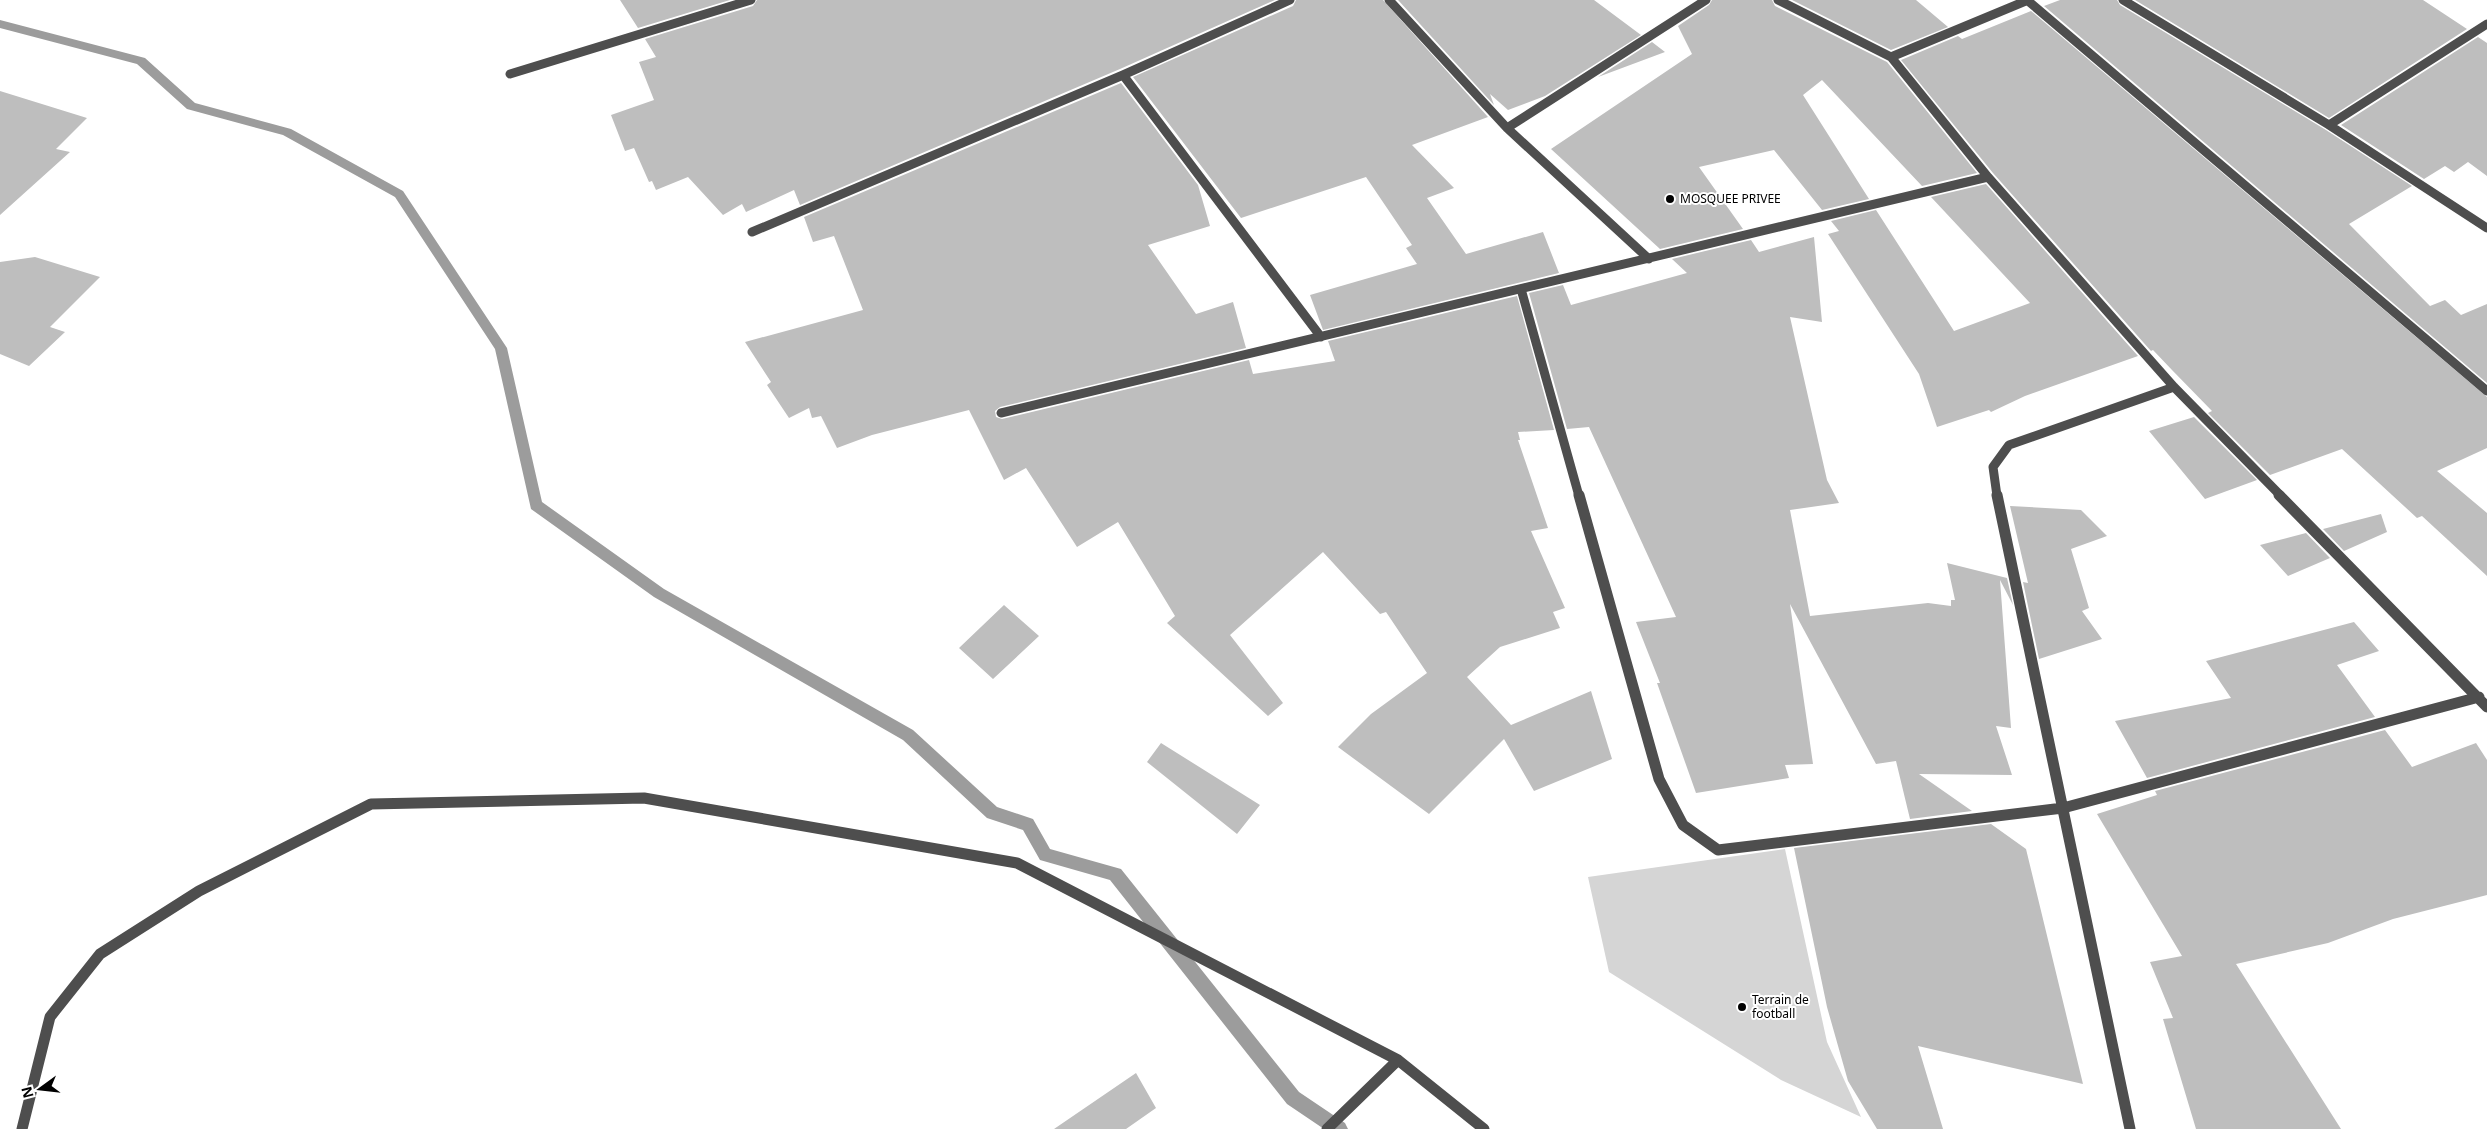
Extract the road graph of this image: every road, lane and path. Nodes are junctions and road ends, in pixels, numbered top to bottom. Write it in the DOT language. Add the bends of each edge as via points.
graph roads {
  1 [pos="752,0"];
  2 [pos="1290,0"];
  3 [pos="1389,0"];
  4 [pos="1706,0"];
  5 [pos="1778,0"];
  6 [pos="2028,0"];
  7 [pos="2128,1"];
  8 [pos="2487,24"];
  9 [pos="1891,57"];
  10 [pos="510,74"];
  11 [pos="1123,75"];
  12 [pos="2329,125"];
  13 [pos="1508,128"];
  14 [pos="1988,178"];
  15 [pos="2487,228"];
  16 [pos="752,232"];
  17 [pos="1649,259"];
  18 [pos="1521,289"];
  19 [pos="1321,337"];
  20 [pos="2174,386"];
  21 [pos="2487,391"];
  22 [pos="1001,414"];
  23 [pos="2479,697"];
  24 [pos="2487,707"];
  25 [pos="2063,808"];
  26 [pos="1398,1060"];
  27 [pos="22,1129"];
  28 [pos="1327,1129"];
  29 [pos="1484,1129"];
  30 [pos="2130,1129"];
  1 -- 10 [label="street"];
  2 -- 11 [label="street"];
  3 -- 13 [label="street"];
  4 -- 13 [label="street"];
  5 -- 9 [label="street"];
  6 -- 9 [label="street"];
  6 -- 21 [label="street"];
  7 -- 12 [label="street"];
  8 -- 12 [label="street"];
  9 -- 14 [label="street"];
  11 -- 16 [label="street"];
  11 -- 19 [label="street"];
  12 -- 15 [label="street"];
  13 -- 17 [label="street"];
  14 -- 17 [label="street"];
  14 -- 20 [label="street"];
  17 -- 18 [label="street"];
  18 -- 19 [label="street"];
  18 -- 25 [label="street" via="1659,779 1683,825 1718,850"];
  19 -- 22 [label="street"];
  20 -- 23 [label="street"];
  20 -- 25 [label="street" via="2009,445 1993,467 1999,509"];
  23 -- 24 [label="street"];
  23 -- 25 [label="street"];
  25 -- 30 [label="street"];
  26 -- 27 [label="street" via="1017,863 644,798 372,804 200,891 100,954 50,1017"];
  26 -- 28 [label="street"];
  26 -- 29 [label="street"];
}
